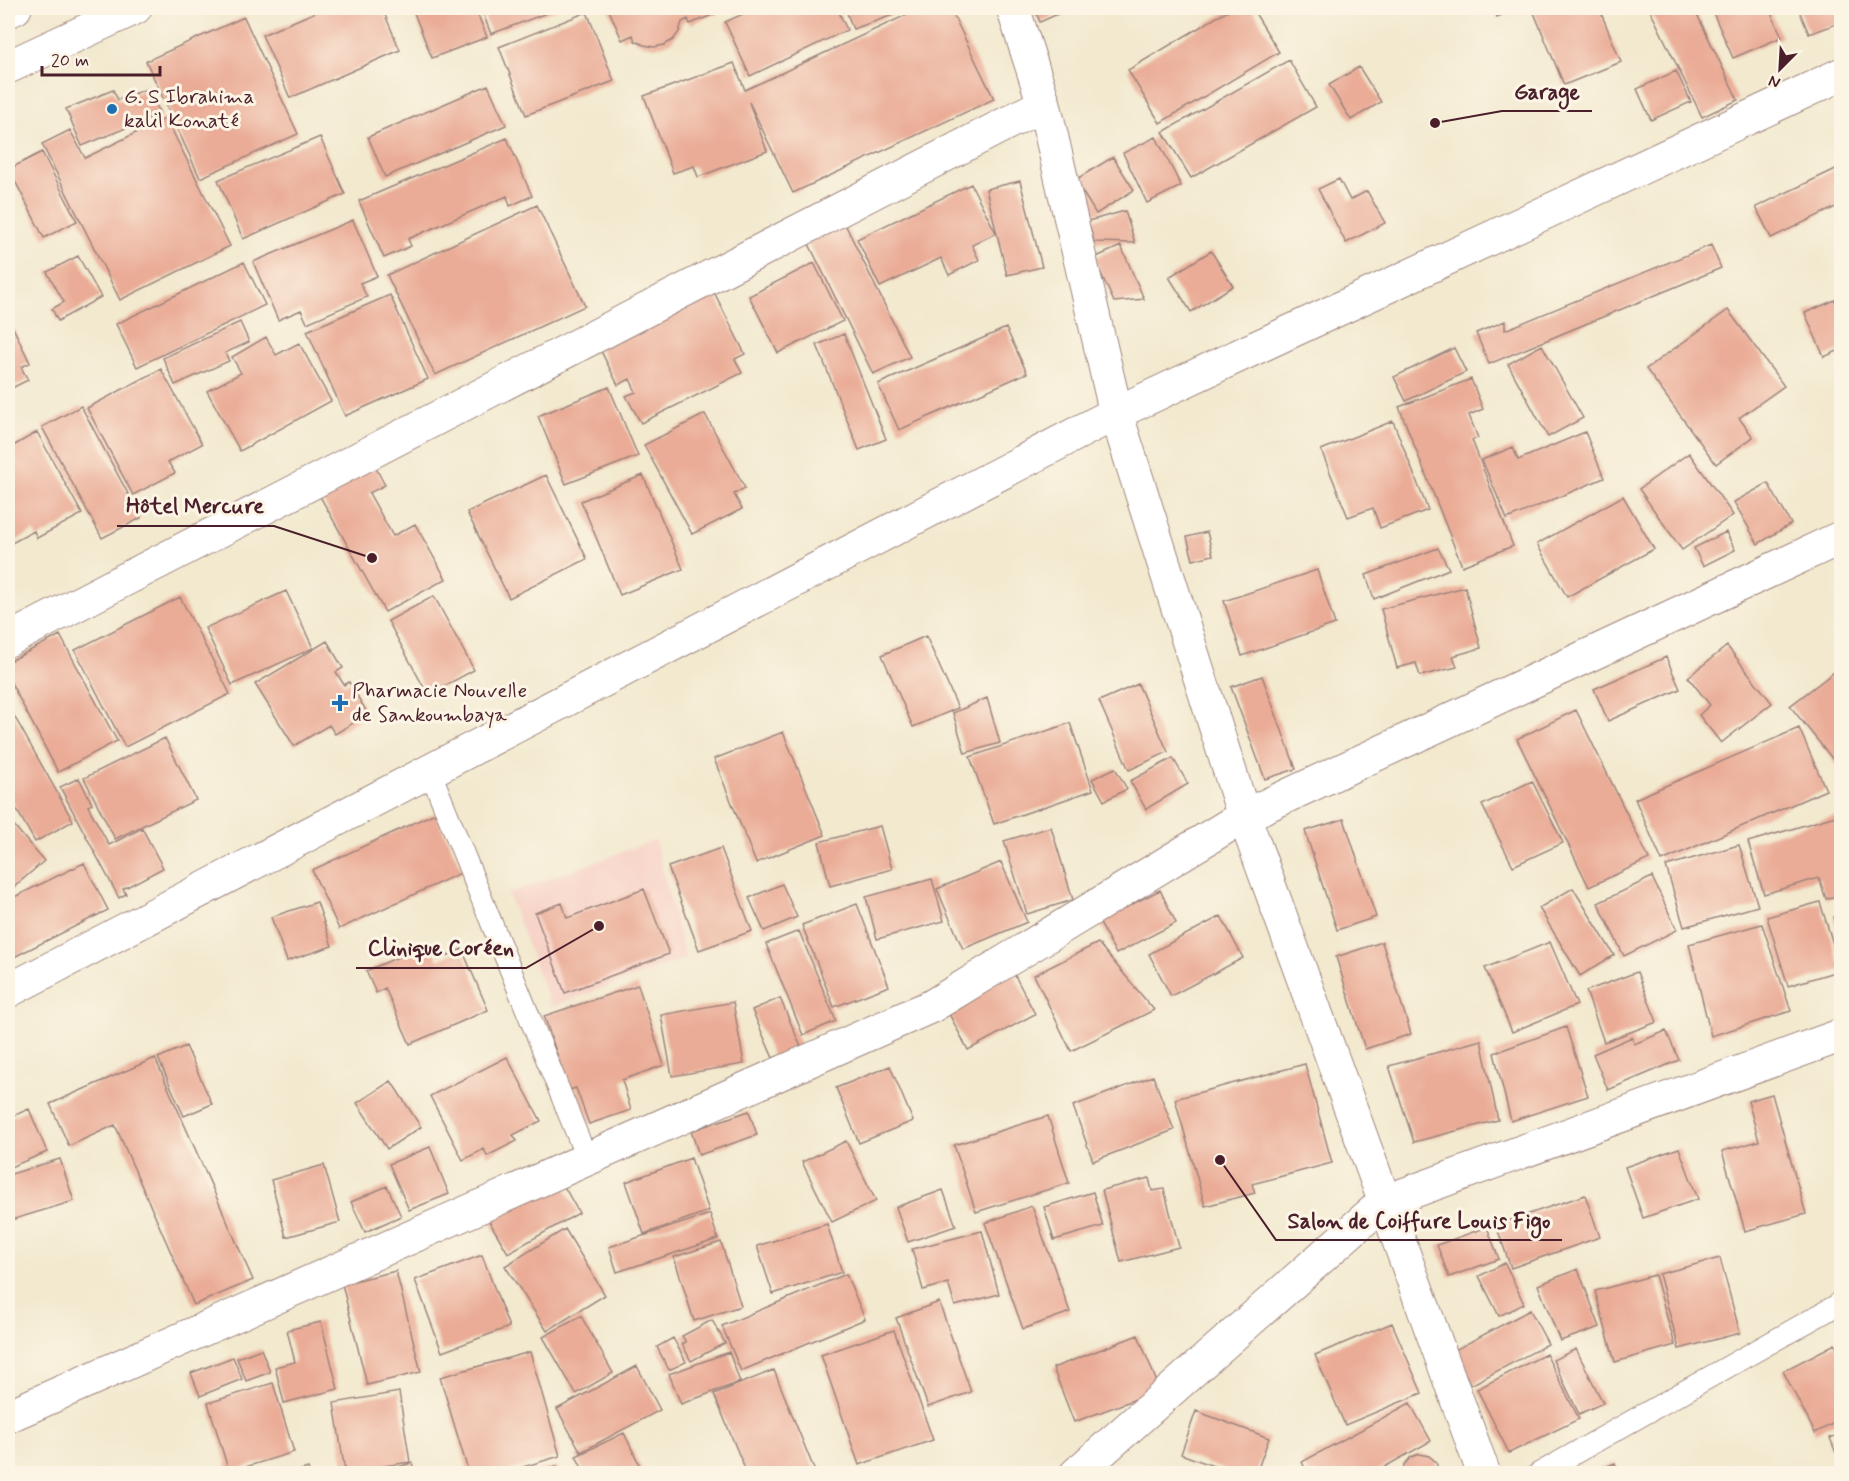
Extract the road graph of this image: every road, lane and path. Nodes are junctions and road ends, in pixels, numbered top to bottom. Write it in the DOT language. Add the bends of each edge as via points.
graph roads {
  1 [pos="15,8"];
  2 [pos="135,8"];
  3 [pos="1013,8"];
  4 [pos="8,11"];
  5 [pos="8,67"];
  6 [pos="1842,74"];
  7 [pos="1044,104"];
  8 [pos="1116,413"];
  9 [pos="1842,537"];
  10 [pos="8,640"];
  11 [pos="430,771"];
  12 [pos="1244,816"];
  13 [pos="8,991"];
  14 [pos="1842,1035"];
  15 [pos="587,1159"];
  16 [pos="1384,1202"];
  17 [pos="1842,1299"];
  18 [pos="8,1416"];
  19 [pos="1076,1473"];
  20 [pos="1484,1473"];
  21 [pos="1538,1473"];
  1 -- 4 [label="main road"];
  2 -- 5 [label="main road"];
  3 -- 7 [label="main road"];
  6 -- 8 [label="main road"];
  7 -- 8 [label="main road"];
  7 -- 10 [label="main road"];
  8 -- 11 [label="main road"];
  8 -- 12 [label="main road"];
  9 -- 12 [label="main road"];
  11 -- 13 [label="main road"];
  11 -- 15 [label="lane"];
  12 -- 15 [label="main road" via="932,1006"];
  12 -- 16 [label="main road"];
  14 -- 16 [label="main road"];
  15 -- 18 [label="main road"];
  16 -- 19 [label="main road"];
  16 -- 20 [label="main road"];
  17 -- 21 [label="lane"];
}
